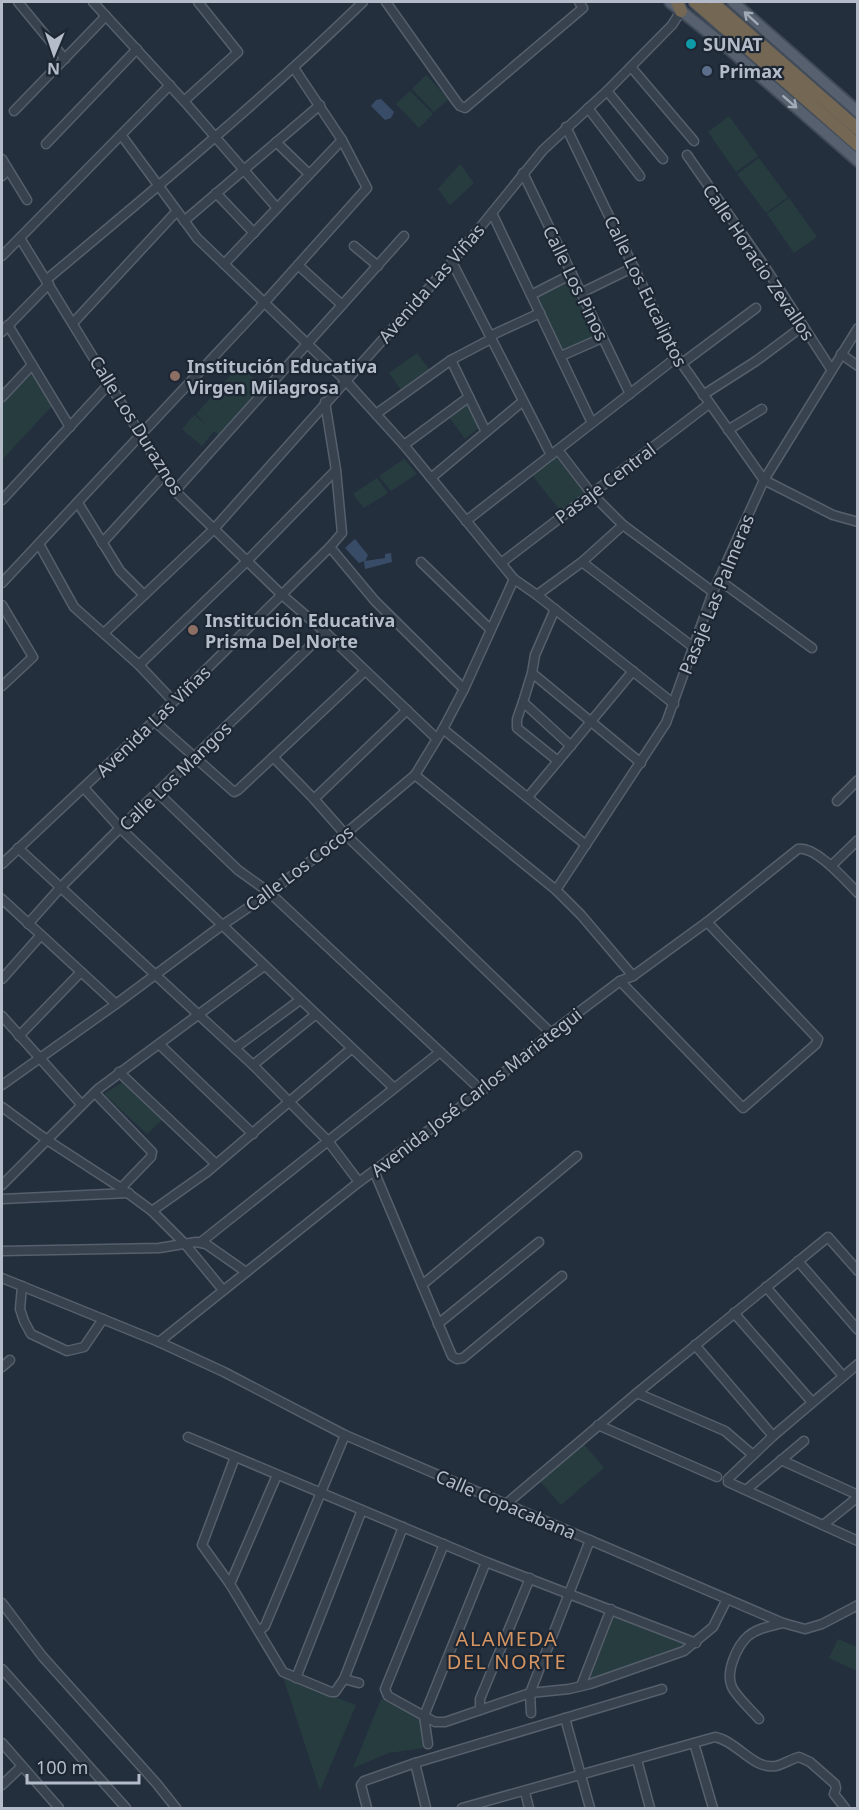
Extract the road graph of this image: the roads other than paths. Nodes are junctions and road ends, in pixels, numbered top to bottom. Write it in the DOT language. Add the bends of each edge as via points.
graph roads {
  1 [pos="18,2"];
  2 [pos="93,2"];
  3 [pos="198,2"];
  4 [pos="363,2"];
  5 [pos="386,2"];
  6 [pos="579,2"];
  7 [pos="670,2"];
  8 [pos="695,2"];
  9 [pos="712,2"];
  10 [pos="733,2"];
  11 [pos="679,6"];
  12 [pos="106,16"];
  13 [pos="137,50"];
  14 [pos="65,59"];
  15 [pos="631,67"];
  16 [pos="294,68"];
  17 [pos="170,85"];
  18 [pos="607,91"];
  19 [pos="184,101"];
  20 [pos="320,105"];
  21 [pos="588,108"];
  22 [pos="14,111"];
  23 [pos="858,112"];
  24 [pos="566,127"];
  25 [pos="858,129"];
  26 [pos="122,136"];
  27 [pos="216,137"];
  28 [pos="342,140"];
  29 [pos="694,141"];
  30 [pos="276,142"];
  31 [pos="46,144"];
  32 [pos="858,145"];
  33 [pos="687,155"];
  34 [pos="2,159"];
  35 [pos="663,159"];
  36 [pos="858,161"];
  37 [pos="244,169"];
  38 [pos="5,173"];
  39 [pos="523,173"];
  40 [pos="309,174"];
  41 [pos="640,176"];
  42 [pos="158,186"];
  43 [pos="216,193"];
  44 [pos="27,200"];
  45 [pos="277,208"];
  46 [pos="177,211"];
  47 [pos="492,213"];
  48 [pos="184,221"];
  49 [pos="254,232"];
  50 [pos="404,236"];
  51 [pos="20,238"];
  52 [pos="354,246"];
  53 [pos="2,256"];
  54 [pos="452,262"];
  55 [pos="224,264"];
  56 [pos="298,265"];
  57 [pos="378,266"];
  58 [pos="634,267"];
  59 [pos="572,274"];
  60 [pos="47,282"];
  61 [pos="581,293"];
  62 [pos="531,295"];
  63 [pos="264,303"];
  64 [pos="342,305"];
  65 [pos="756,308"];
  66 [pos="540,313"];
  67 [pos="73,323"];
  68 [pos="803,326"];
  69 [pos="5,328"];
  70 [pos="858,328"];
  71 [pos="491,338"];
  72 [pos="603,338"];
  73 [pos="307,344"];
  74 [pos="842,354"];
  75 [pos="561,356"];
  76 [pos="451,360"];
  77 [pos="679,361"];
  78 [pos="32,364"];
  79 [pos="858,366"];
  80 [pos="831,369"];
  81 [pos="345,380"];
  82 [pos="110,383"];
  83 [pos="630,394"];
  84 [pos="703,395"];
  85 [pos="2,397"];
  86 [pos="469,397"];
  87 [pos="325,402"];
  88 [pos="522,402"];
  89 [pos="709,404"];
  90 [pos="762,409"];
  91 [pos="376,414"];
  92 [pos="592,423"];
  93 [pos="70,427"];
  94 [pos="728,430"];
  95 [pos="486,432"];
  96 [pos="141,434"];
  97 [pos="404,445"];
  98 [pos="555,452"];
  99 [pos="336,470"];
  100 [pos="165,474"];
  101 [pos="431,478"];
  102 [pos="764,480"];
  103 [pos="175,491"];
  104 [pos="591,494"];
  105 [pos="3,495"];
  106 [pos="78,503"];
  107 [pos="466,521"];
  108 [pos="858,522"];
  109 [pos="623,525"];
  110 [pos="213,530"];
  111 [pos="102,543"];
  112 [pos="39,544"];
  113 [pos="330,547"];
  114 [pos="247,561"];
  115 [pos="421,562"];
  116 [pos="582,562"];
  117 [pos="501,563"];
  118 [pos="514,579"];
  119 [pos="719,579"];
  120 [pos="2,583"];
  121 [pos="713,592"];
  122 [pos="281,594"];
  123 [pos="144,595"];
  124 [pos="537,595"];
  125 [pos="2,605"];
  126 [pos="555,609"];
  127 [pos="4,616"];
  128 [pos="490,629"];
  129 [pos="325,632"];
  130 [pos="104,633"];
  131 [pos="693,647"];
  132 [pos="812,648"];
  133 [pos="139,665"];
  134 [pos="365,671"];
  135 [pos="633,671"];
  136 [pos="532,672"];
  137 [pos="2,686"];
  138 [pos="464,688"];
  139 [pos="173,701"];
  140 [pos="523,702"];
  141 [pos="674,704"];
  142 [pos="406,710"];
  143 [pos="592,720"];
  144 [pos="154,721"];
  145 [pos="443,729"];
  146 [pos="436,738"];
  147 [pos="571,746"];
  148 [pos="273,757"];
  149 [pos="193,758"];
  150 [pos="558,761"];
  151 [pos="641,763"];
  152 [pos="415,775"];
  153 [pos="858,780"];
  154 [pos="84,788"];
  155 [pos="158,793"];
  156 [pos="528,797"];
  157 [pos="314,799"];
  158 [pos="837,801"];
  159 [pos="120,828"];
  160 [pos="345,834"];
  161 [pos="858,840"];
  162 [pos="586,845"];
  163 [pos="18,848"];
  164 [pos="2,864"];
  165 [pos="831,866"];
  166 [pos="61,887"];
  167 [pos="556,890"];
  168 [pos="270,892"];
  169 [pos="858,893"];
  170 [pos="2,899"];
  171 [pos="708,922"];
  172 [pos="28,924"];
  173 [pos="221,926"];
  174 [pos="41,936"];
  175 [pos="264,966"];
  176 [pos="81,972"];
  177 [pos="155,975"];
  178 [pos="633,976"];
  179 [pos="2,979"];
  180 [pos="620,981"];
  181 [pos="300,1000"];
  182 [pos="116,1004"];
  183 [pos="200,1015"];
  184 [pos="315,1015"];
  185 [pos="2,1016"];
  186 [pos="551,1033"];
  187 [pos="19,1036"];
  188 [pos="159,1044"];
  189 [pos="235,1048"];
  190 [pos="351,1049"];
  191 [pos="440,1052"];
  192 [pos="39,1058"];
  193 [pos="253,1065"];
  194 [pos="119,1072"];
  195 [pos="2,1084"];
  196 [pos="394,1088"];
  197 [pos="482,1091"];
  198 [pos="95,1093"];
  199 [pos="288,1102"];
  200 [pos="82,1105"];
  201 [pos="2,1107"];
  202 [pos="252,1134"];
  203 [pos="47,1140"];
  204 [pos="328,1140"];
  205 [pos="577,1156"];
  206 [pos="216,1164"];
  207 [pos="374,1171"];
  208 [pos="359,1182"];
  209 [pos="2,1185"];
  210 [pos="121,1188"];
  211 [pos="129,1193"];
  212 [pos="2,1199"];
  213 [pos="152,1211"];
  214 [pos="201,1242"];
  215 [pos="539,1242"];
  216 [pos="185,1244"];
  217 [pos="2,1251"];
  218 [pos="798,1261"];
  219 [pos="246,1272"];
  220 [pos="858,1272"];
  221 [pos="562,1275"];
  222 [pos="2,1278"];
  223 [pos="422,1285"];
  224 [pos="22,1286"];
  225 [pos="766,1287"];
  226 [pos="222,1290"];
  227 [pos="734,1313"];
  228 [pos="103,1319"];
  229 [pos="438,1324"];
  230 [pos="858,1330"];
  231 [pos="159,1342"];
  232 [pos="695,1345"];
  233 [pos="10,1360"];
  234 [pos="858,1364"];
  235 [pos="2,1367"];
  236 [pos="843,1376"];
  237 [pos="637,1393"];
  238 [pos="812,1402"];
  239 [pos="598,1425"];
  240 [pos="345,1435"];
  241 [pos="773,1436"];
  242 [pos="188,1437"];
  243 [pos="804,1441"];
  244 [pos="753,1455"];
  245 [pos="235,1457"];
  246 [pos="781,1460"];
  247 [pos="277,1475"];
  248 [pos="717,1477"];
  249 [pos="746,1490"];
  250 [pos="320,1492"];
  251 [pos="858,1496"];
  252 [pos="506,1504"];
  253 [pos="362,1510"];
  254 [pos="823,1525"];
  255 [pos="403,1527"];
  256 [pos="590,1540"];
  257 [pos="858,1541"];
  258 [pos="444,1544"];
  259 [pos="486,1562"];
  260 [pos="530,1578"];
  261 [pos="230,1584"];
  262 [pos="569,1593"];
  263 [pos="728,1599"];
  264 [pos="2,1603"];
  265 [pos="858,1605"];
  266 [pos="611,1609"];
  267 [pos="783,1623"];
  268 [pos="259,1631"];
  269 [pos="696,1643"];
  270 [pos="2,1670"];
  271 [pos="296,1678"];
  272 [pos="344,1679"];
  273 [pos="359,1683"];
  274 [pos="581,1686"];
  275 [pos="662,1689"];
  276 [pos="530,1693"];
  277 [pos="480,1710"];
  278 [pos="531,1713"];
  279 [pos="424,1716"];
  280 [pos="565,1718"];
  281 [pos="759,1719"];
  282 [pos="2,1743"];
  283 [pos="694,1743"];
  284 [pos="428,1744"];
  285 [pos="637,1760"];
  286 [pos="415,1763"];
  287 [pos="22,1766"];
  288 [pos="582,1775"];
  289 [pos="2,1785"];
  290 [pos="525,1792"];
  291 [pos="53,1807"];
  292 [pos="467,1808"];
  293 [pos="126,1809"];
  294 [pos="176,1809"];
  295 [pos="367,1809"];
  296 [pos="426,1809"];
  297 [pos="530,1809"];
  298 [pos="590,1809"];
  299 [pos="650,1809"];
  300 [pos="713,1809"];
  301 [pos="845,1809"];
  1 -- 14 [label="street"];
  2 -- 12 [label="street"];
  3 -- 19 [label="street" via="238,52"];
  4 -- 16 [label="street"];
  5 -- 6 [label="street" via="465,108 583,8"];
  7 -- 11 [label="main road"];
  8 -- 32 [label="highway"];
  9 -- 25 [label="highway"];
  23 -- 10 [label="main road, one-way"];
  11 -- 15 [label="street, Avenida Las Viñas" via="672,25"];
  11 -- 36 [label="main road, one-way"];
  12 -- 13 [label="street"];
  12 -- 14 [label="street"];
  13 -- 17 [label="street"];
  13 -- 31 [label="street"];
  14 -- 22 [label="street"];
  15 -- 18 [label="street, Avenida Las Viñas"];
  15 -- 29 [label="street"];
  16 -- 20 [label="street"];
  16 -- 27 [label="street"];
  17 -- 19 [label="street"];
  17 -- 26 [label="street"];
  18 -- 21 [label="street, Avenida Las Viñas"];
  18 -- 35 [label="street"];
  19 -- 27 [label="street"];
  20 -- 28 [label="street"];
  20 -- 30 [label="street"];
  21 -- 24 [label="street, Avenida Las Viñas"];
  21 -- 41 [label="street"];
  24 -- 39 [label="street, Avenida Las Viñas"];
  24 -- 58 [label="street, Calle Los Eucaliptos"];
  26 -- 42 [label="street"];
  26 -- 51 [label="street"];
  27 -- 37 [label="street"];
  27 -- 42 [label="street"];
  28 -- 40 [label="street"];
  28 -- 56 [label="street" via="367,188"];
  30 -- 37 [label="street"];
  30 -- 40 [label="street"];
  33 -- 68 [label="street, Calle Horacio Zevallos"];
  34 -- 38 [label="street"];
  37 -- 43 [label="street"];
  37 -- 45 [label="street"];
  38 -- 44 [label="street"];
  39 -- 47 [label="street, Avenida Las Viñas"];
  39 -- 59 [label="street, Calle Los Pinos"];
  40 -- 45 [label="street"];
  42 -- 46 [label="street"];
  42 -- 60 [label="street"];
  43 -- 48 [label="street"];
  43 -- 49 [label="street"];
  45 -- 49 [label="street"];
  46 -- 48 [label="street"];
  46 -- 67 [label="street"];
  47 -- 54 [label="street, Avenida Las Viñas"];
  47 -- 62 [label="street"];
  48 -- 55 [label="street"];
  49 -- 55 [label="street"];
  50 -- 57 [label="street"];
  51 -- 53 [label="street"];
  51 -- 60 [label="street, Calle Los Duraznos"];
  52 -- 57 [label="street"];
  54 -- 71 [label="street"];
  54 -- 81 [label="street, Avenida Las Viñas"];
  55 -- 63 [label="street"];
  56 -- 63 [label="street"];
  56 -- 64 [label="street"];
  57 -- 64 [label="street"];
  58 -- 61 [label="street"];
  58 -- 77 [label="street, Calle Los Eucaliptos"];
  59 -- 61 [label="street, Calle Los Pinos"];
  59 -- 62 [label="street"];
  60 -- 67 [label="street, Calle Los Duraznos"];
  60 -- 69 [label="street"];
  61 -- 72 [label="street, Calle Los Pinos"];
  62 -- 66 [label="street"];
  63 -- 73 [label="street"];
  63 -- 96 [label="street"];
  64 -- 73 [label="street"];
  65 -- 77 [label="street"];
  66 -- 71 [label="street"];
  66 -- 75 [label="street"];
  67 -- 82 [label="street, Calle Los Duraznos"];
  68 -- 80 [label="street, Calle Horacio Zevallos"];
  68 -- 84 [label="street"];
  69 -- 78 [label="street"];
  70 -- 74 [label="street, Pasaje Las Palmeras"];
  71 -- 76 [label="street"];
  71 -- 88 [label="street"];
  72 -- 75 [label="street"];
  72 -- 83 [label="street, Calle Los Pinos"];
  73 -- 81 [label="street"];
  73 -- 103 [label="street"];
  74 -- 79 [label="street"];
  74 -- 80 [label="street, Pasaje Las Palmeras"];
  75 -- 92 [label="street"];
  76 -- 86 [label="street"];
  76 -- 91 [label="street"];
  77 -- 83 [label="street"];
  77 -- 84 [label="street, Calle Los Eucaliptos"];
  78 -- 85 [label="street"];
  78 -- 93 [label="street"];
  80 -- 102 [label="street, Pasaje Las Palmeras"];
  81 -- 87 [label="street, Avenida Las Viñas"];
  81 -- 91 [label="street"];
  82 -- 93 [label="street"];
  82 -- 96 [label="street, Calle Los Duraznos"];
  83 -- 92 [label="street"];
  84 -- 89 [label="street, Calle Los Eucaliptos"];
  86 -- 95 [label="street"];
  86 -- 97 [label="street"];
  87 -- 99 [label="street, Avenida Las Viñas"];
  87 -- 110 [label="street"];
  88 -- 95 [label="street"];
  88 -- 98 [label="street"];
  89 -- 94 [label="street, Calle Los Eucaliptos"];
  89 -- 104 [label="street, Pasaje Central"];
  90 -- 94 [label="street"];
  91 -- 97 [label="street"];
  92 -- 98 [label="street"];
  93 -- 105 [label="street"];
  94 -- 102 [label="street, Calle Los Eucaliptos"];
  95 -- 101 [label="street"];
  96 -- 100 [label="street, Calle Los Duraznos"];
  96 -- 106 [label="street"];
  97 -- 101 [label="street"];
  98 -- 104 [label="street"];
  98 -- 107 [label="street"];
  99 -- 113 [label="street, Avenida Las Viñas" via="342,533"];
  99 -- 114 [label="street"];
  100 -- 103 [label="street, Calle Los Duraznos"];
  100 -- 111 [label="street"];
  101 -- 107 [label="street"];
  102 -- 108 [label="street, Calle Los Eucaliptos" via="823,511"];
  102 -- 119 [label="street, Pasaje Las Palmeras"];
  103 -- 110 [label="street, Calle Los Duraznos"];
  104 -- 109 [label="street"];
  104 -- 117 [label="street, Pasaje Central"];
  106 -- 111 [label="street"];
  106 -- 112 [label="street"];
  107 -- 117 [label="street"];
  109 -- 116 [label="street"];
  109 -- 121 [label="street"];
  110 -- 114 [label="street, Calle Los Duraznos"];
  110 -- 123 [label="street"];
  111 -- 123 [label="street" via="120,572"];
  112 -- 120 [label="street"];
  112 -- 130 [label="street" via="74,607"];
  113 -- 122 [label="street, Avenida Las Viñas"];
  113 -- 138 [label="street" via="375,601"];
  114 -- 122 [label="street, Calle Los Duraznos"];
  114 -- 133 [label="street"];
  115 -- 128 [label="street"];
  116 -- 124 [label="street"];
  116 -- 131 [label="street"];
  117 -- 118 [label="street"];
  118 -- 124 [label="street"];
  118 -- 128 [label="street, Calle Los Cocos"];
  119 -- 121 [label="street, Pasaje Las Palmeras"];
  119 -- 132 [label="street"];
  121 -- 131 [label="street, Pasaje Las Palmeras"];
  122 -- 129 [label="street, Calle Los Duraznos"];
  122 -- 139 [label="street, Avenida Las Viñas"];
  123 -- 130 [label="street"];
  124 -- 126 [label="street"];
  125 -- 127 [label="street"];
  126 -- 135 [label="street"];
  126 -- 136 [label="street" via="535,655"];
  127 -- 137 [label="street" via="33,657"];
  128 -- 138 [label="street, Calle Los Cocos"];
  129 -- 134 [label="street, Calle Los Duraznos"];
  129 -- 149 [label="street, Calle Los Mangos"];
  130 -- 133 [label="street"];
  131 -- 141 [label="street, Pasaje Las Palmeras"];
  133 -- 139 [label="street"];
  134 -- 142 [label="street, Calle Los Duraznos"];
  134 -- 148 [label="street"];
  135 -- 141 [label="street"];
  135 -- 143 [label="street"];
  136 -- 140 [label="street"];
  136 -- 143 [label="street"];
  138 -- 145 [label="street, Calle Los Cocos"];
  139 -- 144 [label="street, Avenida Las Viñas"];
  140 -- 147 [label="street"];
  140 -- 150 [label="street" via="517,728"];
  141 -- 151 [label="street, Pasaje Las Palmeras"];
  142 -- 146 [label="street, Calle Los Duraznos"];
  142 -- 157 [label="street"];
  143 -- 147 [label="street"];
  143 -- 151 [label="street"];
  144 -- 149 [label="street"];
  144 -- 154 [label="street, Avenida Las Viñas"];
  145 -- 146 [label="street, Calle Los Cocos"];
  145 -- 156 [label="street"];
  146 -- 152 [label="street, Calle Los Cocos"];
  147 -- 150 [label="street"];
  148 -- 149 [label="street" via="234,792"];
  148 -- 157 [label="street"];
  149 -- 155 [label="street, Calle Los Mangos"];
  150 -- 156 [label="street"];
  151 -- 162 [label="street, Pasaje Las Palmeras"];
  152 -- 160 [label="street, Calle Los Cocos"];
  152 -- 167 [label="street"];
  153 -- 158 [label="street"];
  154 -- 159 [label="street"];
  154 -- 163 [label="street, Avenida Las Viñas"];
  155 -- 159 [label="street, Calle Los Mangos"];
  155 -- 168 [label="street" via="238,870"];
  156 -- 162 [label="street"];
  157 -- 160 [label="street"];
  159 -- 166 [label="street, Calle Los Mangos"];
  159 -- 173 [label="street"];
  160 -- 168 [label="street, Calle Los Cocos"];
  160 -- 186 [label="street"];
  161 -- 165 [label="street"];
  162 -- 167 [label="street, Pasaje Las Palmeras"];
  163 -- 164 [label="street, Avenida Las Viñas"];
  163 -- 166 [label="street"];
  165 -- 169 [label="street"];
  165 -- 171 [label="street, Avenida José Carlos Mariategui" via="804,848 798,849"];
  166 -- 172 [label="street, Calle Los Mangos"];
  166 -- 177 [label="street"];
  167 -- 178 [label="street"];
  168 -- 173 [label="street, Calle Los Cocos"];
  168 -- 191 [label="street"];
  170 -- 172 [label="street"];
  171 -- 178 [label="street, Avenida José Carlos Mariategui"];
  171 -- 180 [label="street" via="818,1039 743,1108"];
  172 -- 174 [label="street"];
  173 -- 175 [label="street"];
  173 -- 177 [label="street, Calle Los Cocos"];
  174 -- 176 [label="street"];
  174 -- 179 [label="street"];
  175 -- 181 [label="street"];
  175 -- 183 [label="street"];
  176 -- 182 [label="street"];
  176 -- 187 [label="street"];
  177 -- 182 [label="street, Calle Los Cocos"];
  177 -- 183 [label="street"];
  178 -- 180 [label="street, Avenida José Carlos Mariategui"];
  180 -- 186 [label="street, Avenida José Carlos Mariategui"];
  181 -- 184 [label="street"];
  181 -- 189 [label="street"];
  182 -- 192 [label="street, Calle Los Cocos"];
  183 -- 188 [label="street"];
  183 -- 189 [label="street"];
  184 -- 190 [label="street"];
  184 -- 193 [label="street"];
  185 -- 187 [label="street"];
  186 -- 197 [label="street, Avenida José Carlos Mariategui"];
  187 -- 192 [label="street"];
  188 -- 194 [label="street"];
  188 -- 202 [label="street"];
  189 -- 193 [label="street"];
  190 -- 196 [label="street"];
  190 -- 199 [label="street"];
  191 -- 196 [label="street"];
  191 -- 197 [label="street"];
  192 -- 195 [label="street, Calle Los Cocos"];
  192 -- 200 [label="street"];
  193 -- 199 [label="street"];
  194 -- 198 [label="street"];
  194 -- 206 [label="street"];
  196 -- 204 [label="street"];
  197 -- 207 [label="street, Avenida José Carlos Mariategui"];
  198 -- 200 [label="street"];
  198 -- 210 [label="street" via="152,1152"];
  199 -- 202 [label="street"];
  199 -- 204 [label="street"];
  200 -- 203 [label="street"];
  201 -- 203 [label="street"];
  202 -- 206 [label="street"];
  203 -- 209 [label="street"];
  203 -- 210 [label="street"];
  204 -- 208 [label="street"];
  204 -- 214 [label="street"];
  205 -- 223 [label="street"];
  206 -- 213 [label="street"];
  207 -- 208 [label="street, Avenida José Carlos Mariategui"];
  207 -- 223 [label="street"];
  208 -- 219 [label="street, Avenida José Carlos Mariategui"];
  210 -- 211 [label="street"];
  211 -- 212 [label="street"];
  211 -- 213 [label="street"];
  213 -- 216 [label="street"];
  214 -- 216 [label="street"];
  214 -- 219 [label="street"];
  215 -- 229 [label="street"];
  216 -- 217 [label="street" via="159,1248"];
  216 -- 226 [label="street"];
  218 -- 220 [label="street" via="828,1237"];
  218 -- 225 [label="street"];
  218 -- 230 [label="street"];
  219 -- 226 [label="street, Avenida José Carlos Mariategui"];
  221 -- 229 [label="street" via="463,1358 452,1356"];
  222 -- 224 [label="street, Calle Copacabana"];
  223 -- 229 [label="street"];
  224 -- 228 [label="street, Calle Copacabana"];
  224 -- 228 [label="street" via="20,1309 31,1334 67,1351 84,1347"];
  225 -- 227 [label="street"];
  225 -- 236 [label="street"];
  226 -- 231 [label="street, Avenida José Carlos Mariategui"];
  227 -- 232 [label="street"];
  227 -- 238 [label="street"];
  228 -- 231 [label="street, Calle Copacabana"];
  231 -- 240 [label="street, Calle Copacabana"];
  232 -- 237 [label="street"];
  232 -- 241 [label="street"];
  233 -- 235 [label="street"];
  234 -- 236 [label="street"];
  236 -- 238 [label="street"];
  237 -- 239 [label="street"];
  237 -- 244 [label="street" via="725,1431"];
  238 -- 241 [label="street"];
  239 -- 248 [label="street"];
  239 -- 252 [label="street"];
  240 -- 250 [label="street"];
  240 -- 252 [label="street, Calle Copacabana"];
  241 -- 244 [label="street"];
  242 -- 245 [label="street"];
  243 -- 246 [label="street"];
  244 -- 249 [label="street" via="728,1481"];
  245 -- 247 [label="street"];
  245 -- 261 [label="street" via="202,1545"];
  246 -- 249 [label="street"];
  246 -- 251 [label="street"];
  247 -- 250 [label="street"];
  247 -- 261 [label="street"];
  249 -- 254 [label="street"];
  250 -- 253 [label="street"];
  250 -- 268 [label="street" via="265,1626"];
  251 -- 254 [label="street"];
  252 -- 256 [label="street, Calle Copacabana"];
  253 -- 255 [label="street"];
  253 -- 271 [label="street"];
  254 -- 257 [label="street"];
  255 -- 258 [label="street"];
  255 -- 272 [label="street"];
  256 -- 262 [label="street"];
  256 -- 263 [label="street, Calle Copacabana"];
  258 -- 259 [label="street"];
  258 -- 279 [label="street" via="385,1689 388,1695"];
  259 -- 260 [label="street"];
  259 -- 279 [label="street"];
  260 -- 262 [label="street"];
  260 -- 277 [label="street" via="480,1699"];
  261 -- 268 [label="street"];
  262 -- 266 [label="street"];
  262 -- 276 [label="street"];
  263 -- 267 [label="street, Calle Copacabana"];
  263 -- 269 [label="street" via="713,1627"];
  264 -- 294 [label="street" via="42,1656"];
  265 -- 267 [label="street, Calle Copacabana" via="805,1629"];
  266 -- 269 [label="street"];
  266 -- 274 [label="street"];
  267 -- 281 [label="street" via="748,1635 732,1663 732,1686"];
  268 -- 271 [label="street" via="283,1672"];
  269 -- 274 [label="street" via="684,1651"];
  270 -- 293 [label="street"];
  271 -- 272 [label="street" via="335,1692"];
  272 -- 273 [label="street"];
  274 -- 276 [label="street"];
  275 -- 280 [label="street"];
  276 -- 277 [label="street"];
  276 -- 278 [label="street"];
  277 -- 279 [label="street" via="445,1722"];
  279 -- 284 [label="street"];
  280 -- 286 [label="street"];
  280 -- 288 [label="street"];
  282 -- 287 [label="street"];
  283 -- 285 [label="street"];
  283 -- 300 [label="street"];
  283 -- 301 [label="street" via="715,1737 725,1739 753,1760 771,1766 799,1757 835,1784 834,1794"];
  285 -- 288 [label="street"];
  285 -- 299 [label="street"];
  286 -- 295 [label="street" via="364,1781 361,1785"];
  286 -- 296 [label="street"];
  287 -- 289 [label="street"];
  287 -- 291 [label="street"];
  288 -- 290 [label="street"];
  288 -- 298 [label="street"];
  290 -- 292 [label="street"];
  290 -- 297 [label="street"];
}
